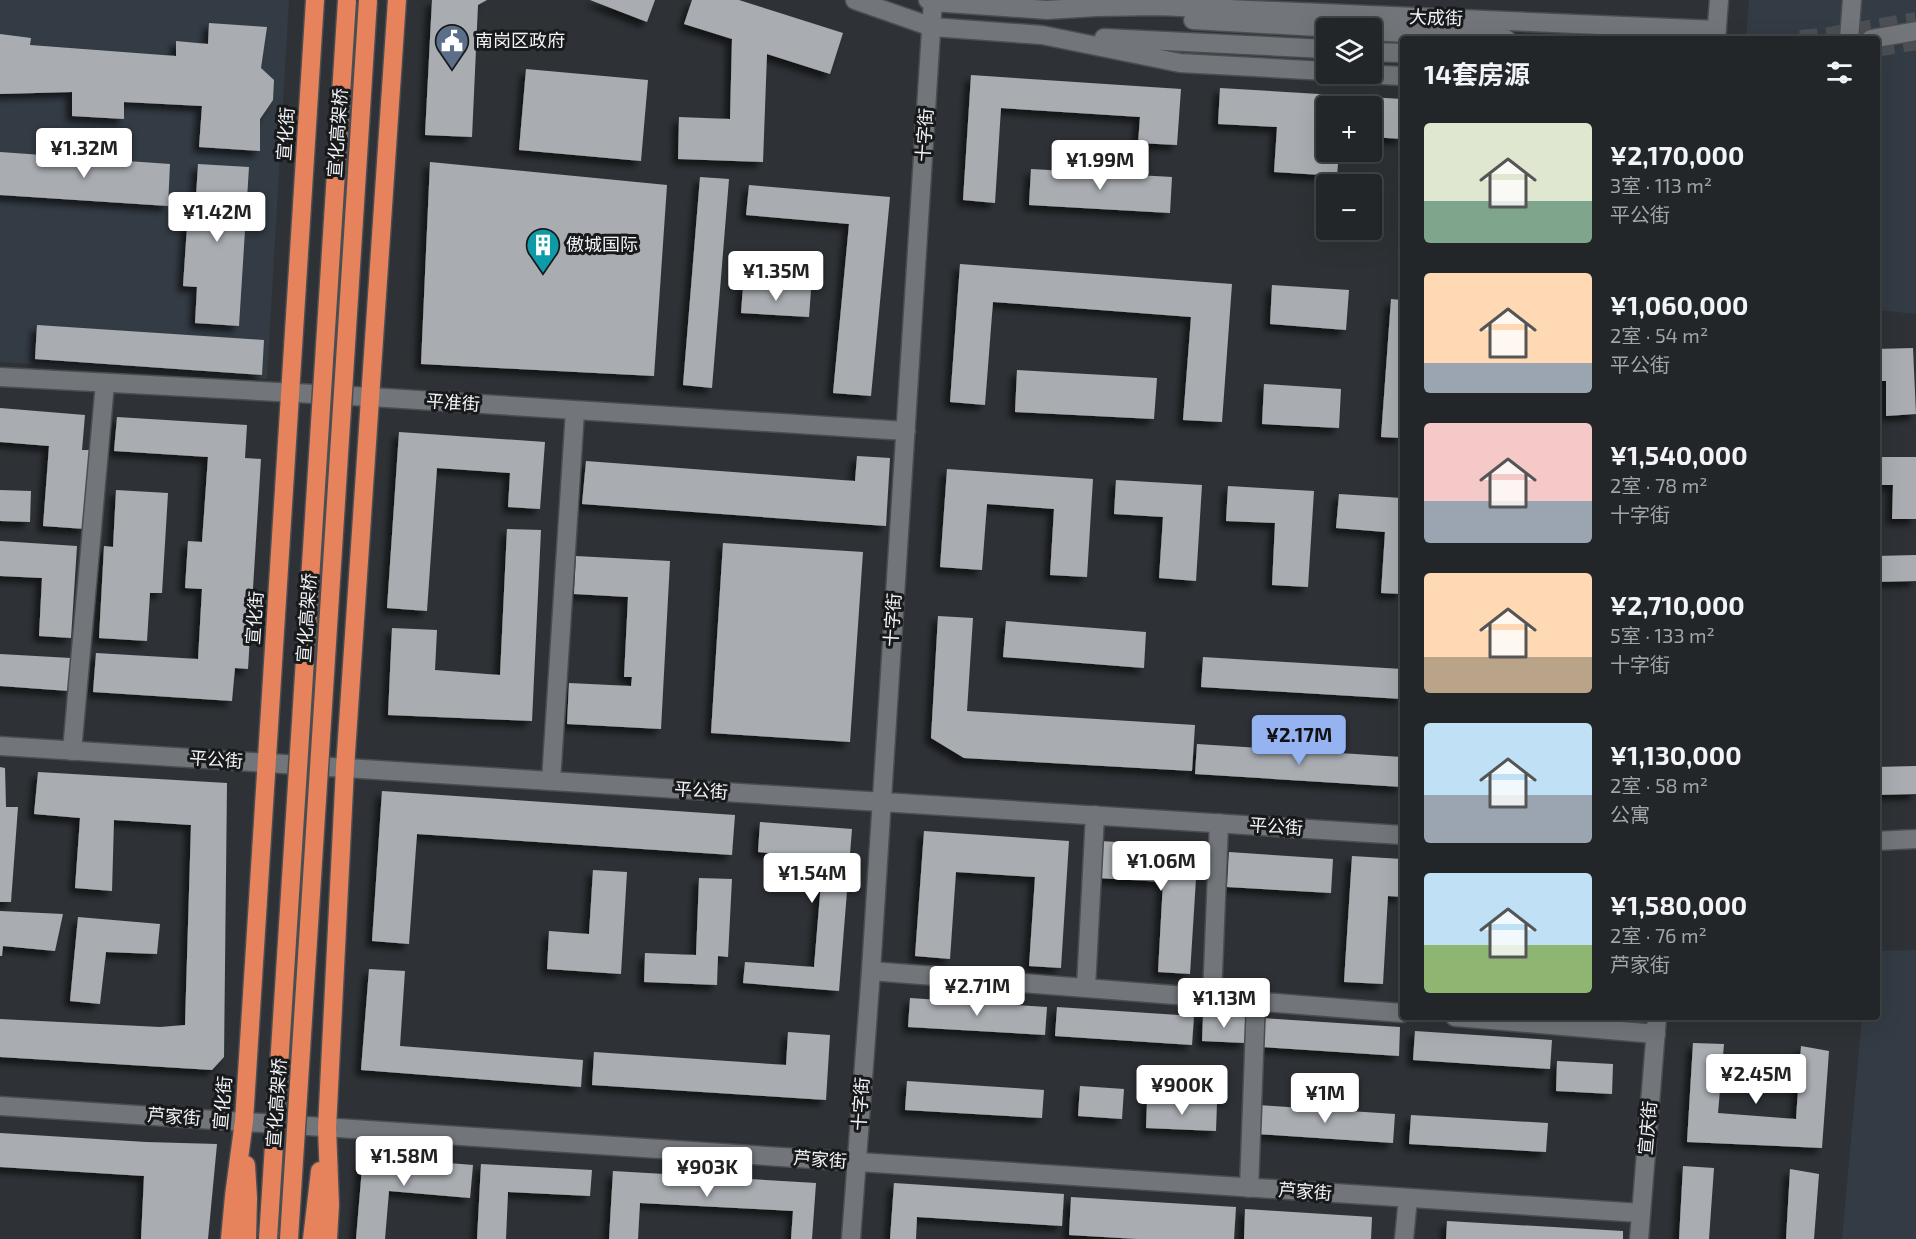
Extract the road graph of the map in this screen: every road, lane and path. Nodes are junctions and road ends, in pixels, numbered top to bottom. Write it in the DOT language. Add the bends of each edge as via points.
graph roads {
  1 [pos="315,0"];
  2 [pos="347,0"];
  3 [pos="368,0"];
  4 [pos="397,0"];
  5 [pos="855,0"];
  6 [pos="1719,0"];
  7 [pos="1852,0"];
  8 [pos="931,1"];
  9 [pos="1047,10"];
  10 [pos="932,27"];
  11 [pos="1316,27"];
  12 [pos="1916,31"];
  13 [pos="1382,32"];
  14 [pos="1716,34"];
  15 [pos="1042,35"];
  16 [pos="1455,36"];
  17 [pos="1849,36"];
  18 [pos="1880,37"];
  19 [pos="1316,49"];
  20 [pos="1382,52"];
  21 [pos="1400,53"];
  22 [pos="1316,70"];
  23 [pos="1382,75"];
  24 [pos="1400,76"];
  25 [pos="0,377"];
  26 [pos="105,383"];
  27 [pos="291,393"];
  28 [pos="371,397"];
  29 [pos="575,411"];
  30 [pos="906,431"];
  31 [pos="0,746"];
  32 [pos="72,751"];
  33 [pos="267,763"];
  34 [pos="345,768"];
  35 [pos="551,781"];
  36 [pos="881,802"];
  37 [pos="1095,816"];
  38 [pos="1219,823"];
  39 [pos="1400,835"];
  40 [pos="1916,839"];
  41 [pos="1880,841"];
  42 [pos="870,971"];
  43 [pos="1086,987"];
  44 [pos="1212,997"];
  45 [pos="1256,1000"];
  46 [pos="1400,1012"];
  47 [pos="1530,1020"];
  48 [pos="1656,1025"];
  49 [pos="0,1106"];
  50 [pos="244,1121"];
  51 [pos="327,1128"];
  52 [pos="857,1162"];
  53 [pos="1249,1188"];
  54 [pos="1408,1198"];
  55 [pos="1641,1213"];
  56 [pos="230,1239"];
  57 [pos="247,1239"];
  58 [pos="268,1239"];
  59 [pos="289,1239"];
  60 [pos="312,1239"];
  61 [pos="328,1239"];
  62 [pos="851,1239"];
  63 [pos="1404,1239"];
  64 [pos="1639,1239"];
  1 -- 27 [label="highway, 宣化街"];
  2 -- 58 [label="highway, 宣化高架桥, bridge"];
  3 -- 59 [label="highway, 宣化高架桥, bridge"];
  4 -- 28 [label="highway"];
  5 -- 10 [label="street"];
  6 -- 14 [label="street"];
  7 -- 17 [label="street"];
  8 -- 9 [label="street, 大成街"];
  8 -- 10 [label="street, 十字街"];
  9 -- 11 [label="street, 大成街"];
  9 -- 14 [label="street, 大成街" via="1158,6"];
  10 -- 15 [label="street"];
  10 -- 30 [label="street, 十字街"];
  12 -- 18 [label="street"];
  13 -- 16 [label="street, 大成街"];
  15 -- 19 [label="street"];
  15 -- 22 [label="street" via="1180,63"];
  20 -- 21 [label="street, 大成街"];
  23 -- 24 [label="street"];
  25 -- 26 [label="street, 平准街"];
  26 -- 27 [label="street, 平准街"];
  26 -- 32 [label="street"];
  27 -- 28 [label="street, 平准街"];
  27 -- 33 [label="highway, 宣化街"];
  28 -- 29 [label="street, 平准街"];
  28 -- 34 [label="highway"];
  29 -- 30 [label="street, 平准街"];
  29 -- 35 [label="street"];
  30 -- 36 [label="street, 十字街"];
  31 -- 32 [label="street, 平公街"];
  32 -- 33 [label="street, 平公街"];
  33 -- 34 [label="street, 平公街"];
  33 -- 50 [label="highway, 宣化街"];
  34 -- 35 [label="street, 平公街"];
  34 -- 51 [label="highway"];
  35 -- 36 [label="street, 平公街"];
  36 -- 37 [label="street, 平公街"];
  36 -- 42 [label="street, 十字街"];
  37 -- 38 [label="street, 平公街"];
  37 -- 43 [label="street"];
  38 -- 39 [label="street, 平公街"];
  38 -- 44 [label="street"];
  40 -- 41 [label="street"];
  42 -- 43 [label="street"];
  42 -- 52 [label="street, 十字街"];
  43 -- 44 [label="street"];
  44 -- 45 [label="street"];
  45 -- 46 [label="street"];
  45 -- 53 [label="street"];
  47 -- 48 [label="street"];
  48 -- 55 [label="street, 宣庆街"];
  49 -- 50 [label="street, 芦家街"];
  50 -- 51 [label="street, 芦家街"];
  50 -- 56 [label="highway, 宣化街"];
  50 -- 57 [label="highway"];
  51 -- 52 [label="street, 芦家街"];
  51 -- 60 [label="highway"];
  51 -- 61 [label="highway"];
  52 -- 53 [label="street, 芦家街"];
  52 -- 62 [label="street, 十字街"];
  53 -- 54 [label="street, 芦家街"];
  54 -- 55 [label="street, 芦家街"];
  54 -- 63 [label="street"];
  55 -- 64 [label="street, 宣庆街"];
}
